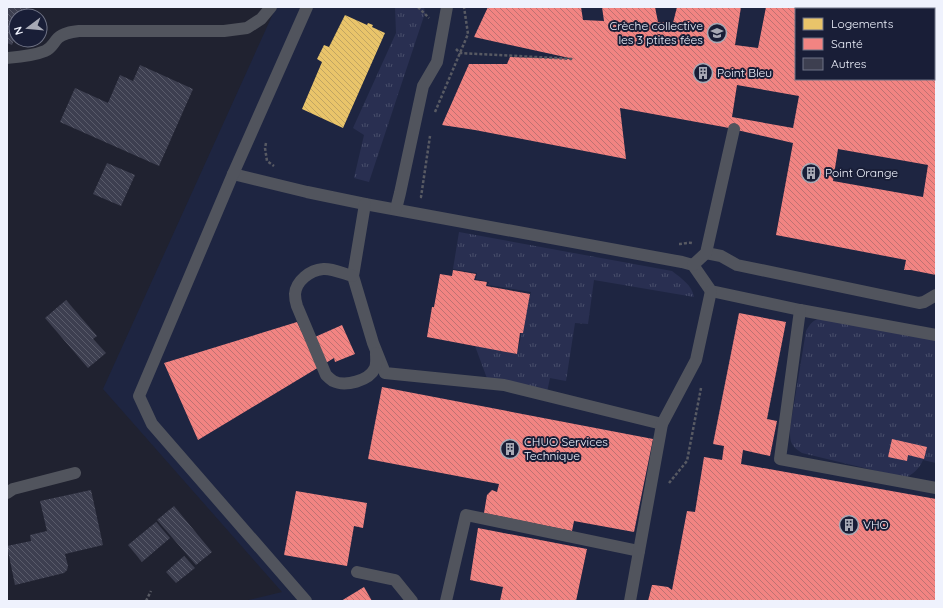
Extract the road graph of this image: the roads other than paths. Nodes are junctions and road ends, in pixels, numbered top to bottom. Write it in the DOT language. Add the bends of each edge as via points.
graph roads {
  1 [pos="271,7"];
  2 [pos="307,7"];
  3 [pos="447,7"];
  4 [pos="7,58"];
  5 [pos="734,129"];
  6 [pos="233,174"];
  7 [pos="365,204"];
  8 [pos="396,209"];
  9 [pos="707,249"];
  10 [pos="693,265"];
  11 [pos="353,276"];
  12 [pos="711,291"];
  13 [pos="936,294"];
  14 [pos="800,310"];
  15 [pos="936,335"];
  16 [pos="373,343"];
  17 [pos="662,424"];
  18 [pos="75,473"];
  19 [pos="936,488"];
  20 [pos="7,493"];
  21 [pos="639,550"];
  22 [pos="357,572"];
  23 [pos="306,601"];
  24 [pos="412,601"];
  25 [pos="446,601"];
  26 [pos="630,601"];
  1 -- 4 [label="lane" via="261,19 248,28 224,31 70,32 58,38 51,48 44,52"];
  2 -- 6 [label="lane"];
  3 -- 8 [label="lane" via="437,62 423,86"];
  5 -- 9 [label="lane"];
  6 -- 7 [label="lane"];
  6 -- 23 [label="lane" via="139,396 152,424"];
  7 -- 8 [label="lane"];
  7 -- 11 [label="lane"];
  8 -- 10 [label="lane"];
  9 -- 10 [label="lane"];
  9 -- 13 [label="lane" via="737,265 919,303"];
  10 -- 12 [label="lane"];
  11 -- 16 [label="lane"];
  11 -- 16 [label="lane" via="323,269 313,271 298,285 295,294 296,306 326,375 332,381 350,384 371,373 377,361"];
  12 -- 14 [label="lane"];
  12 -- 17 [label="lane" via="696,360"];
  14 -- 15 [label="lane"];
  14 -- 19 [label="lane" via="780,459"];
  16 -- 17 [label="lane" via="385,373 504,385"];
  17 -- 21 [label="lane"];
  18 -- 20 [label="lane" via="13,489"];
  21 -- 25 [label="lane" via="466,515"];
  21 -- 26 [label="lane"];
  22 -- 24 [label="lane" via="395,580"];
}
